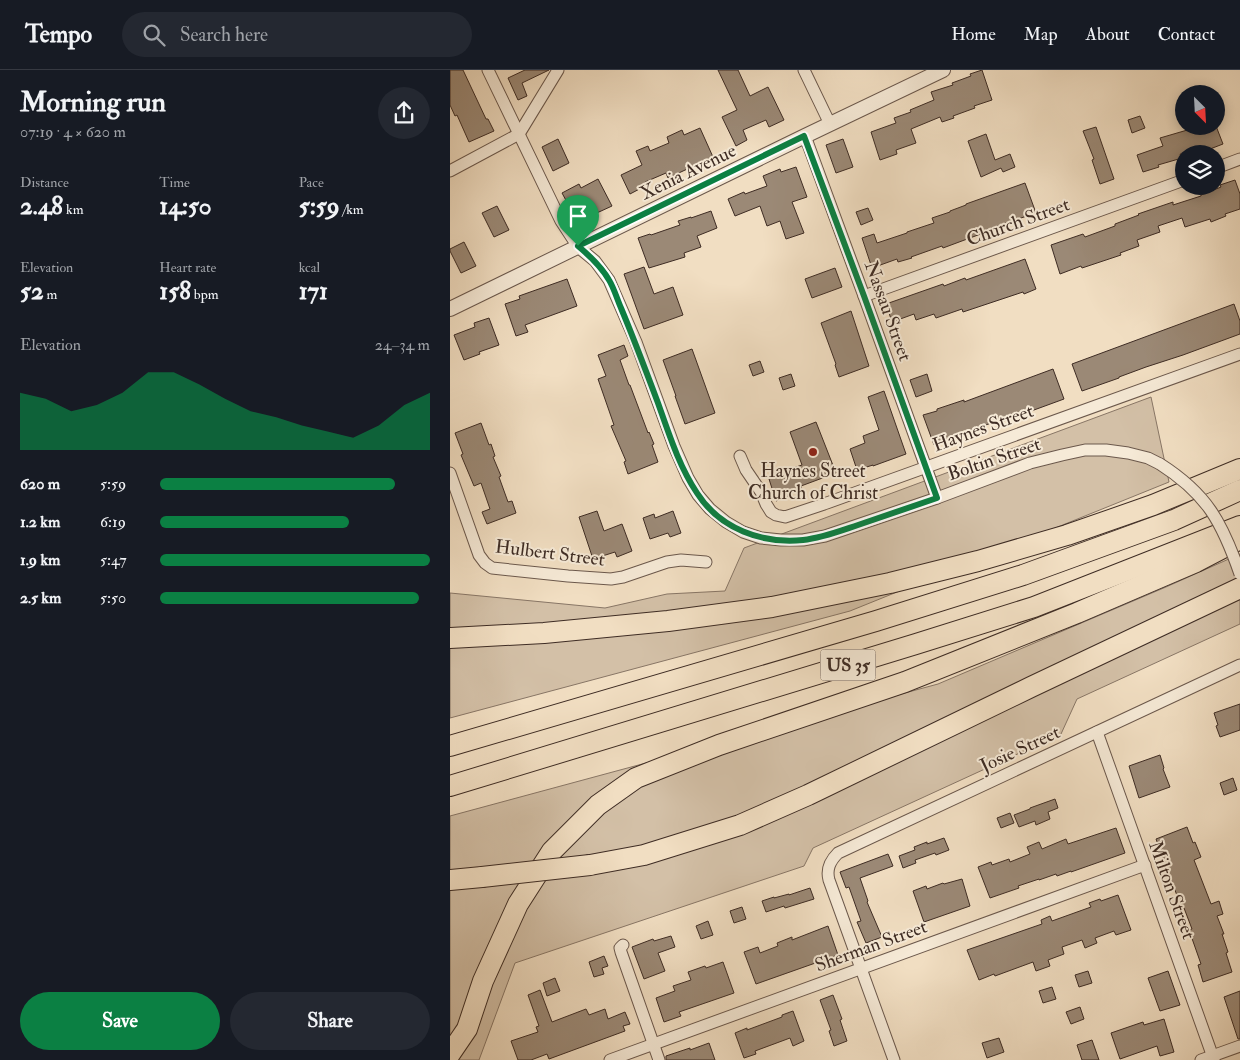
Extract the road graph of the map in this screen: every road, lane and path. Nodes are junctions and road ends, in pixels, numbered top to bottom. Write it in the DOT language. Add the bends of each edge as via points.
graph roads {
  1 [pos="488,70"];
  2 [pos="558,70"];
  3 [pos="804,70"];
  4 [pos="943,70"];
  5 [pos="830,124"];
  6 [pos="518,134"];
  7 [pos="804,136"];
  8 [pos="1240,159"];
  9 [pos="1225,165"];
  10 [pos="450,172"];
  11 [pos="1175,183"];
  12 [pos="578,246"];
  13 [pos="864,296"];
  14 [pos="450,309"];
  15 [pos="1240,354"];
  16 [pos="740,456"];
  17 [pos="926,467"];
  18 [pos="1240,469"];
  19 [pos="450,473"];
  20 [pos="1240,490"];
  21 [pos="937,498"];
  22 [pos="1240,526"];
  23 [pos="1240,539"];
  24 [pos="706,562"];
  25 [pos="1240,574"];
  26 [pos="1240,588"];
  27 [pos="450,638"];
  28 [pos="1240,665"];
  29 [pos="1096,732"];
  30 [pos="450,746"];
  31 [pos="450,786"];
  32 [pos="1145,866"];
  33 [pos="450,880"];
  34 [pos="623,945"];
  35 [pos="860,969"];
  36 [pos="654,1044"];
  37 [pos="1240,1046"];
  38 [pos="450,1054"];
  39 [pos="1214,1058"];
  40 [pos="610,1060"];
  41 [pos="659,1060"];
  42 [pos="894,1060"];
  43 [pos="1201,1060"];
  1 -- 6 [label="street, Boltin Street"];
  2 -- 6 [label="street"];
  3 -- 5 [label="street"];
  4 -- 5 [label="street, Xenia Avenue"];
  5 -- 7 [label="street, Xenia Avenue"];
  6 -- 10 [label="street"];
  6 -- 12 [label="street, Boltin Street" via="561,221"];
  7 -- 12 [label="street, Xenia Avenue"];
  7 -- 13 [label="street, Nassau Street"];
  8 -- 9 [label="street"];
  11 -- 13 [label="street, Church Street"];
  12 -- 14 [label="street, Xenia Avenue"];
  12 -- 21 [label="street, Boltin Street" via="609,280 688,478 710,509 726,522 760,538 803,540 825,536"];
  13 -- 17 [label="street, Nassau Street"];
  15 -- 17 [label="street, Haynes Street"];
  16 -- 17 [label="street, Haynes Street" via="771,512 785,517"];
  17 -- 21 [label="street, Nassau Street"];
  18 -- 27 [label="highway" via="1153,505 1067,535 978,561 880,584 772,607 668,621"];
  19 -- 24 [label="street, Hulbert Street" via="478,555 492,568 611,579 667,562"];
  20 -- 30 [label="highway, US 35" via="1174,520 1023,575"];
  21 -- 25 [label="street, Boltin Street, bridge" via="1030,463 1085,450 1106,450 1148,458 1177,475 1206,504 1218,521"];
  22 -- 31 [label="highway, US 35" via="1034,607"];
  23 -- 38 [label="highway" via="1196,562 1096,605 905,682 719,745 636,778 598,805 552,851 518,904 483,981 467,1029"];
  26 -- 33 [label="highway, bridge" via="740,825 644,855 590,865"];
  28 -- 29 [label="street, Josie Street"];
  29 -- 32 [label="street, Milton Street"];
  29 -- 35 [label="street, Josie Street" via="838,853 831,860 828,875"];
  32 -- 35 [label="street, Sherman Street"];
  32 -- 39 [label="street, Milton Street"];
  34 -- 36 [label="street" via="621,952"];
  35 -- 36 [label="street, Sherman Street"];
  35 -- 42 [label="street"];
  36 -- 40 [label="street, Sherman Street"];
  36 -- 41 [label="street"];
  37 -- 39 [label="street"];
  39 -- 43 [label="street"];
}
